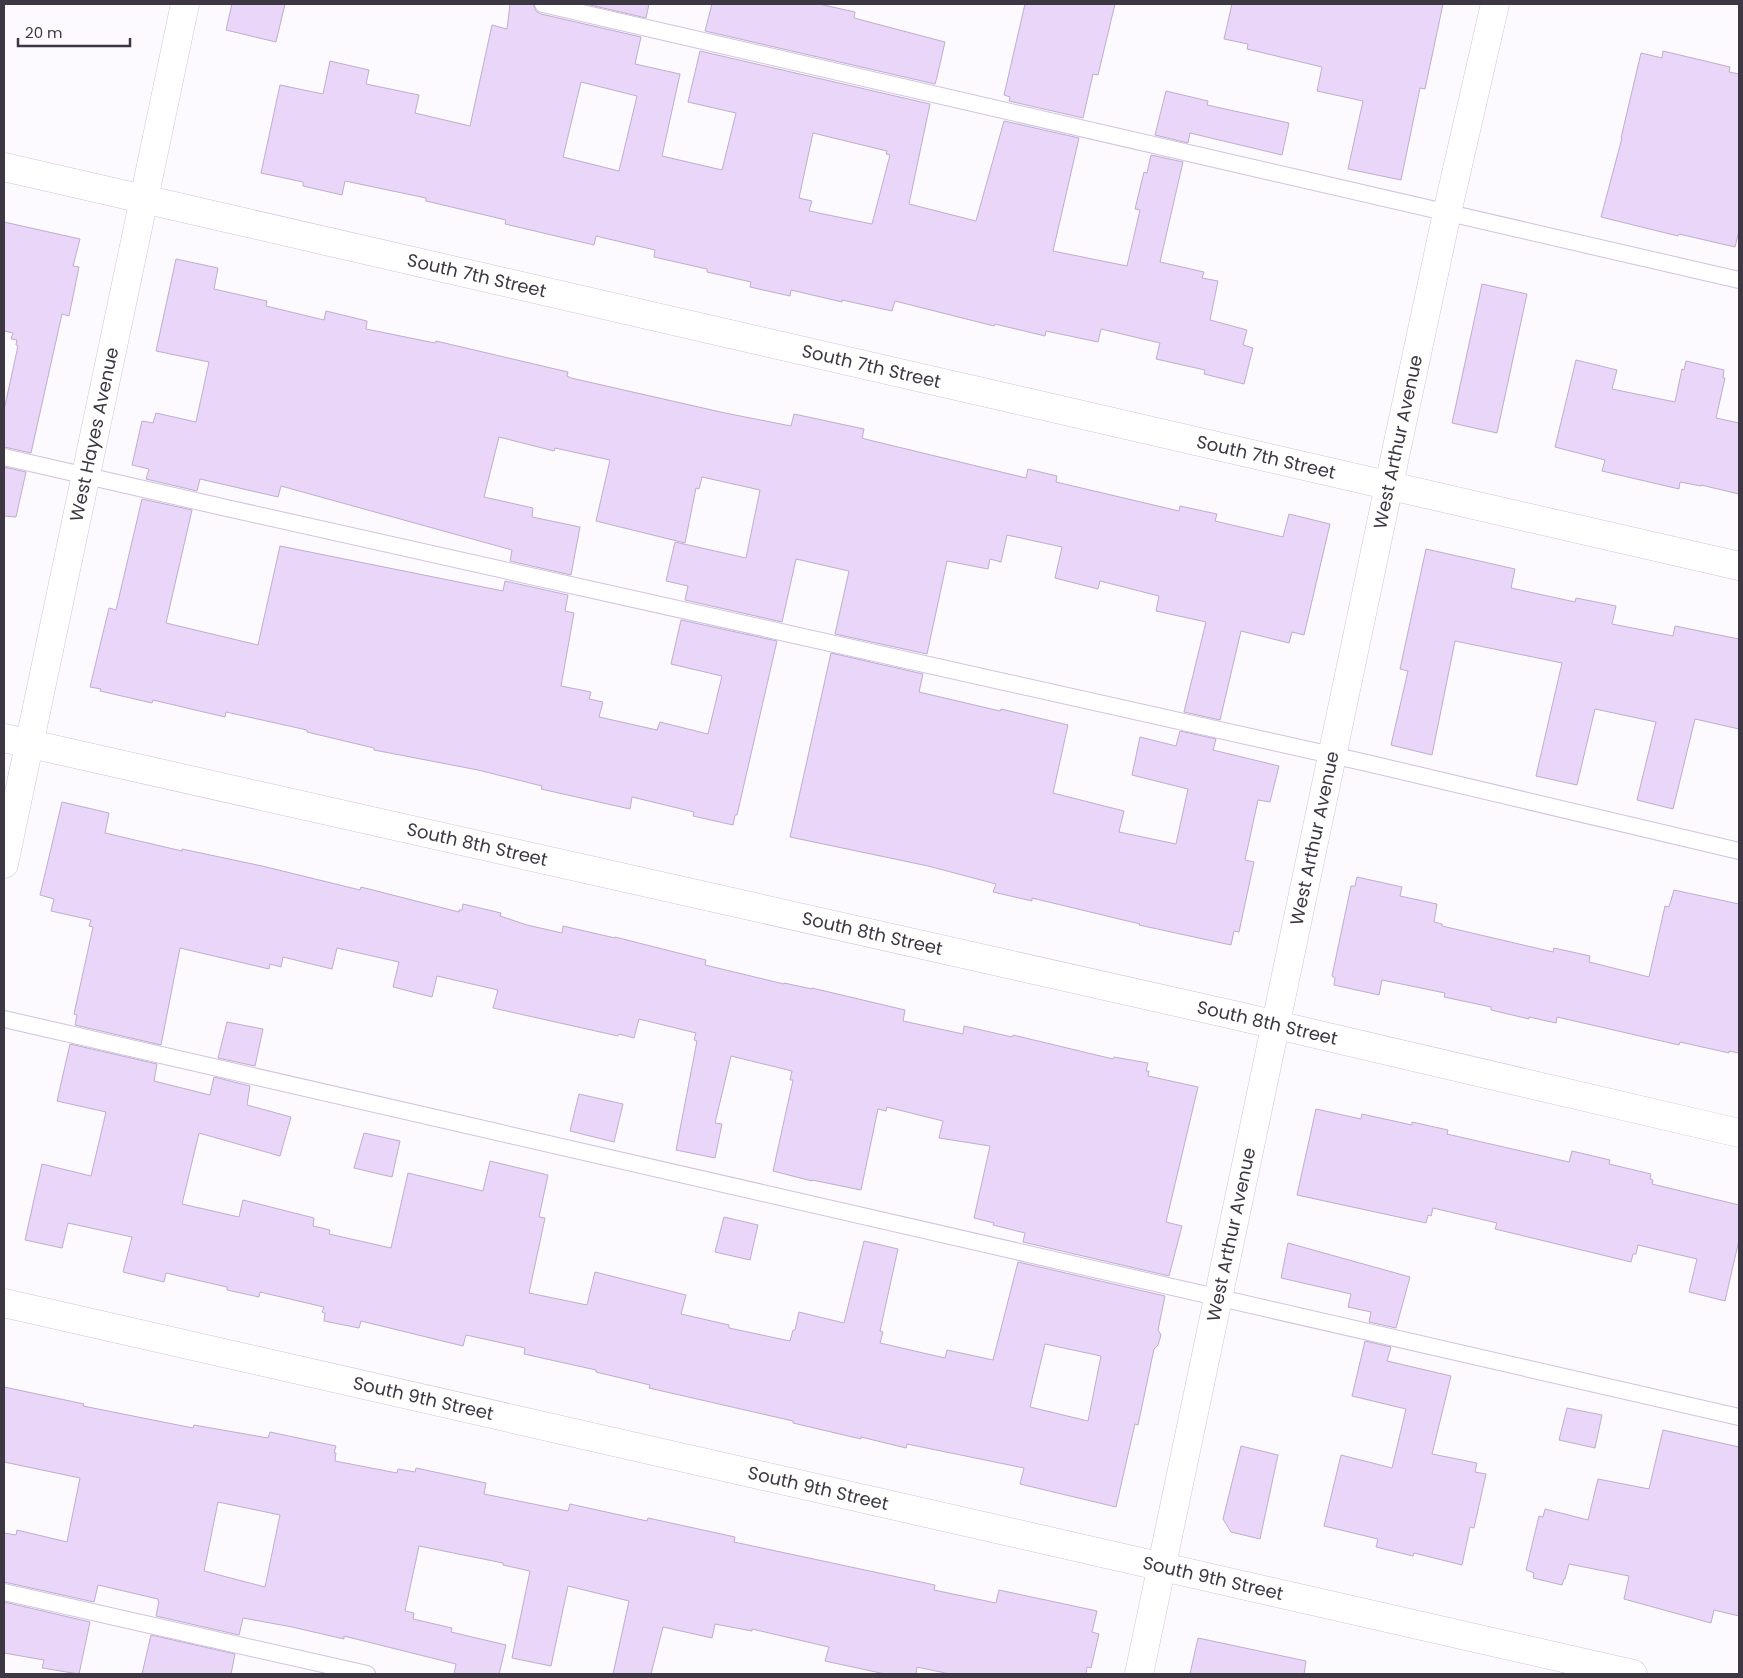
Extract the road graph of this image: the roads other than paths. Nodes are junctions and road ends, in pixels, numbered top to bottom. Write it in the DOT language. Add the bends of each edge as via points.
graph roads {
  1 [pos="185,4"];
  2 [pos="543,4"];
  3 [pos="1495,4"];
  4 [pos="4,167"];
  5 [pos="144,199"];
  6 [pos="1448,213"];
  7 [pos="1739,280"];
  8 [pos="4,457"];
  9 [pos="86,476"];
  10 [pos="1390,486"];
  11 [pos="1739,566"];
  12 [pos="16,740"];
  13 [pos="1333,755"];
  14 [pos="1739,851"];
  15 [pos="4,864"];
  16 [pos="4,1019"];
  17 [pos="1275,1025"];
  18 [pos="1739,1133"];
  19 [pos="1218,1297"];
  20 [pos="4,1303"];
  21 [pos="1739,1417"];
  22 [pos="1162,1567"];
  23 [pos="4,1592"];
  24 [pos="368,1674"];
  25 [pos="1139,1674"];
  26 [pos="1633,1674"];
  1 -- 5 [label="street, West Hayes Avenue"];
  2 -- 6 [label="lane"];
  3 -- 6 [label="street, West Arthur Avenue"];
  4 -- 5 [label="street, South 7th Street"];
  5 -- 9 [label="street, West Hayes Avenue"];
  5 -- 10 [label="street, South 7th Street"];
  6 -- 7 [label="lane"];
  6 -- 10 [label="street, West Arthur Avenue"];
  8 -- 9 [label="lane"];
  9 -- 12 [label="street, West Hayes Avenue"];
  9 -- 13 [label="lane"];
  10 -- 11 [label="street, South 7th Street"];
  10 -- 13 [label="street, West Arthur Avenue"];
  12 -- 15 [label="street, West Hayes Avenue"];
  12 -- 17 [label="street, South 8th Street"];
  13 -- 14 [label="lane"];
  13 -- 17 [label="street, West Arthur Avenue"];
  16 -- 19 [label="lane"];
  17 -- 18 [label="street, South 8th Street"];
  17 -- 19 [label="street, West Arthur Avenue"];
  19 -- 21 [label="lane"];
  19 -- 22 [label="street, West Arthur Avenue"];
  20 -- 22 [label="street, South 9th Street"];
  22 -- 25 [label="street, West Arthur Avenue"];
  22 -- 26 [label="street, South 9th Street"];
  23 -- 24 [label="lane"];
}
